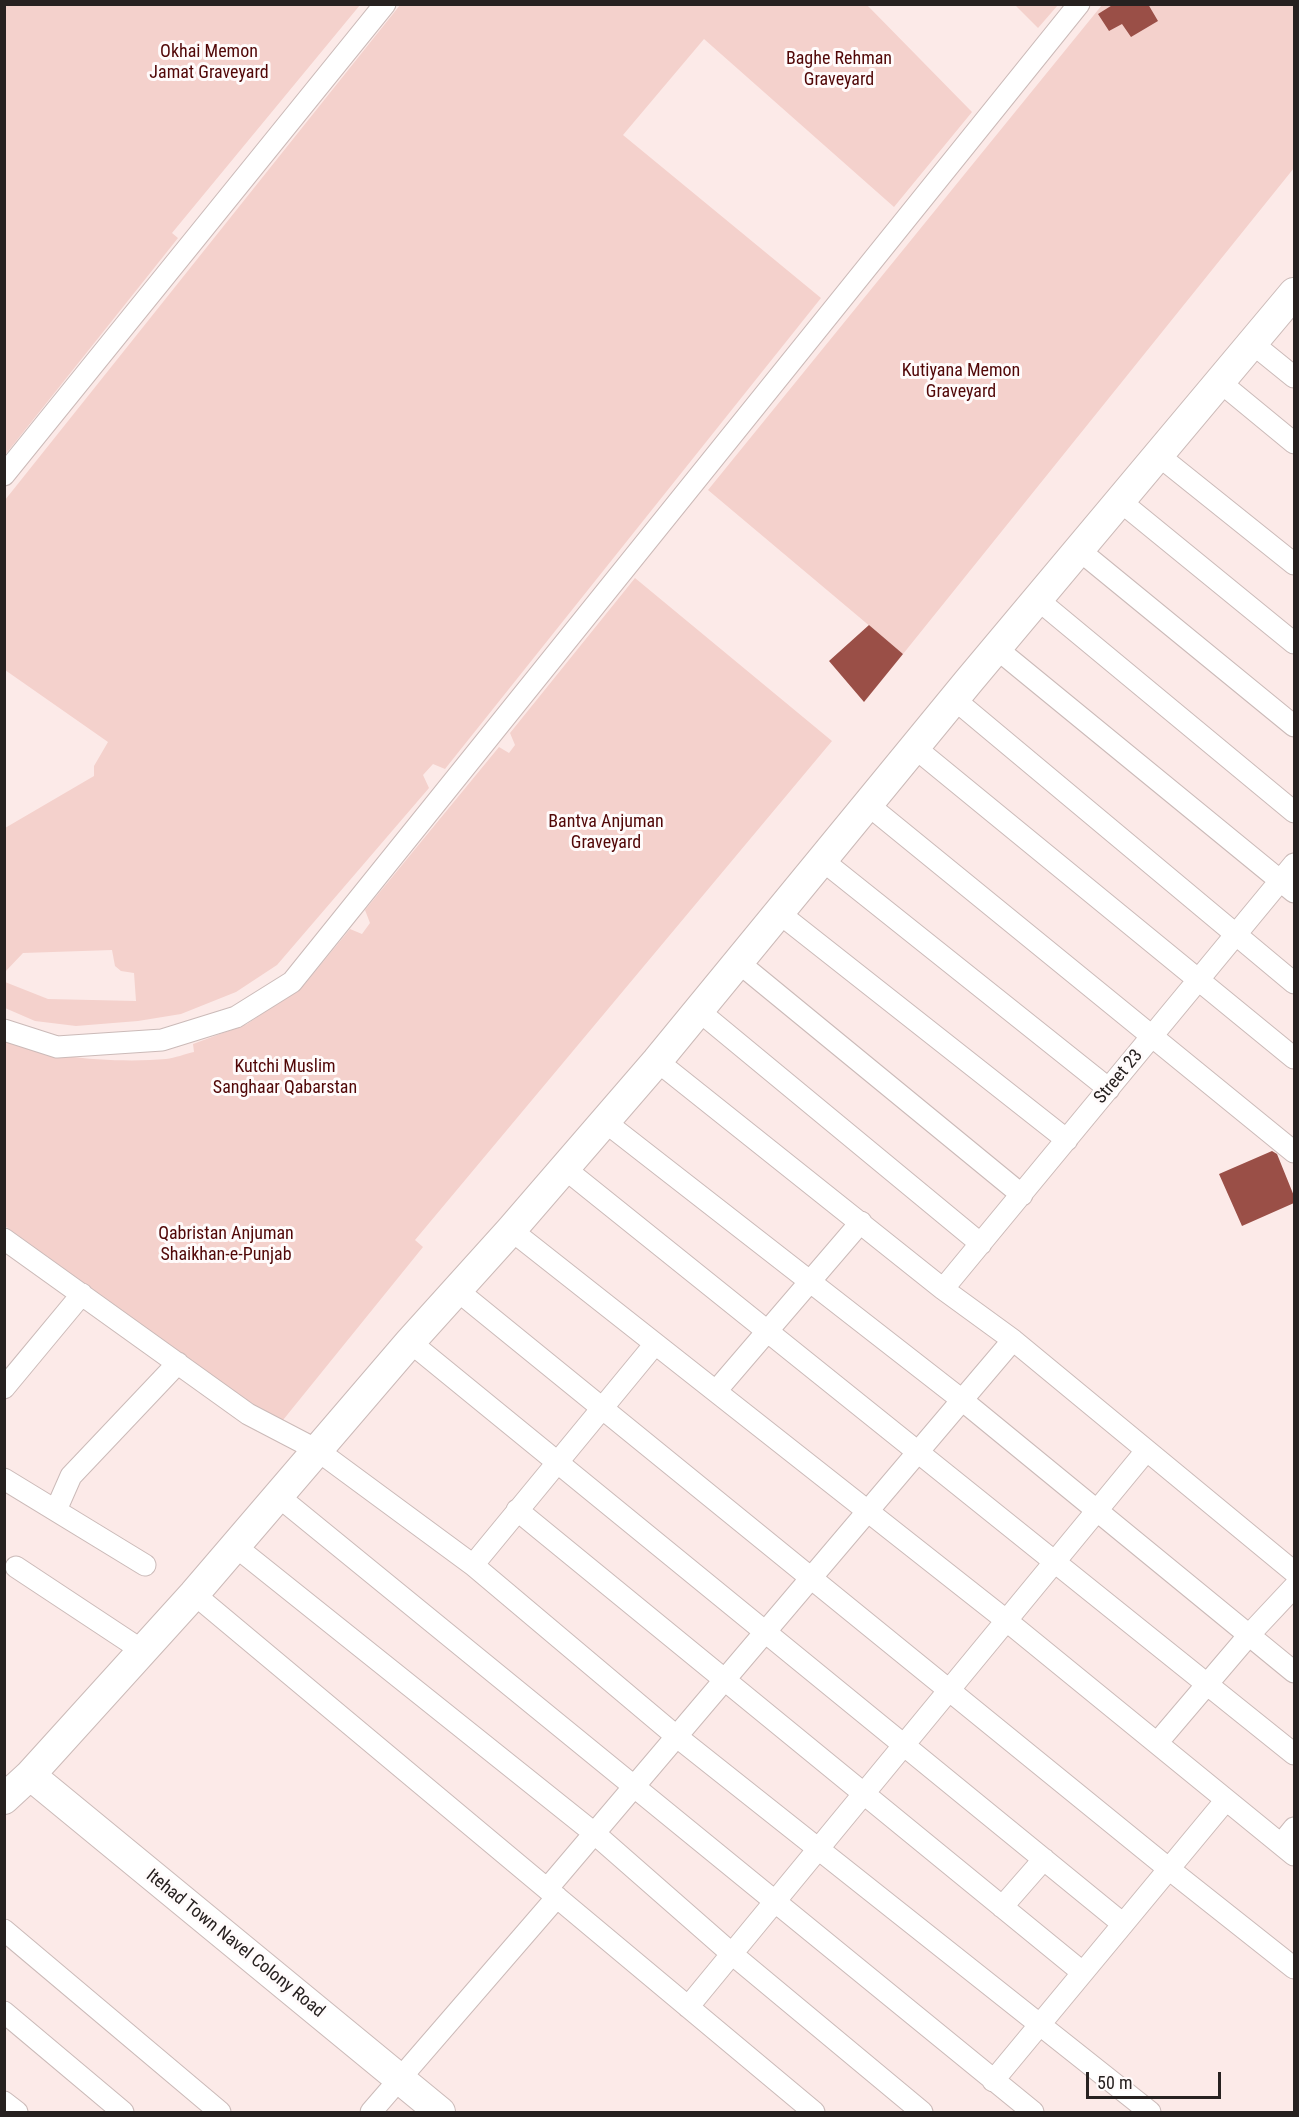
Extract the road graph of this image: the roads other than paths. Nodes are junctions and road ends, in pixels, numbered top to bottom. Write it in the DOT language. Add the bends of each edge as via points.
graph roads {
  1 [pos="385,4"];
  2 [pos="1079,4"];
  3 [pos="1294,293"];
  4 [pos="1252,343"];
  5 [pos="1294,377"];
  6 [pos="1220,382"];
  7 [pos="1294,443"];
  8 [pos="1158,455"];
  9 [pos="4,475"];
  10 [pos="1120,501"];
  11 [pos="1078,550"];
  12 [pos="1294,564"];
  13 [pos="1037,599"];
  14 [pos="1294,643"];
  15 [pos="996,648"];
  16 [pos="954,699"];
  17 [pos="1294,726"];
  18 [pos="914,747"];
  19 [pos="867,804"];
  20 [pos="1294,812"];
  21 [pos="822,860"];
  22 [pos="1294,864"];
  23 [pos="1288,886"];
  24 [pos="779,913"];
  25 [pos="1236,934"];
  26 [pos="738,962"];
  27 [pos="1199,980"];
  28 [pos="1294,983"];
  29 [pos="699,1011"];
  30 [pos="4,1030"];
  31 [pos="1152,1036"];
  32 [pos="1294,1058"];
  33 [pos="657,1061"];
  34 [pos="1109,1089"];
  35 [pos="604,1121"];
  36 [pos="1067,1140"];
  37 [pos="1294,1152"];
  38 [pos="564,1168"];
  39 [pos="1022,1195"];
  40 [pos="861,1222"];
  41 [pos="511,1230"];
  42 [pos="4,1239"];
  43 [pos="981,1244"];
  44 [pos="811,1281"];
  45 [pos="944,1289"];
  46 [pos="458,1291"];
  47 [pos="82,1294"];
  48 [pos="768,1330"];
  49 [pos="1013,1340"];
  50 [pos="410,1342"];
  51 [pos="656,1344"];
  52 [pos="178,1363"];
  53 [pos="4,1388"];
  54 [pos="716,1391"];
  55 [pos="962,1400"];
  56 [pos="602,1409"];
  57 [pos="317,1450"];
  58 [pos="918,1451"];
  59 [pos="1146,1451"];
  60 [pos="556,1462"];
  61 [pos="4,1479"];
  62 [pos="278,1496"];
  63 [pos="56,1510"];
  64 [pos="517,1510"];
  65 [pos="1096,1510"];
  66 [pos="868,1511"];
  67 [pos="235,1546"];
  68 [pos="1056,1561"];
  69 [pos="145,1565"];
  70 [pos="473,1565"];
  71 [pos="16,1567"];
  72 [pos="1294,1572"];
  73 [pos="811,1577"];
  74 [pos="1294,1587"];
  75 [pos="194,1594"];
  76 [pos="1007,1621"];
  77 [pos="764,1632"];
  78 [pos="1249,1635"];
  79 [pos="143,1651"];
  80 [pos="1294,1672"];
  81 [pos="723,1681"];
  82 [pos="1208,1684"];
  83 [pos="950,1689"];
  84 [pos="676,1736"];
  85 [pos="1157,1743"];
  86 [pos="903,1747"];
  87 [pos="1294,1754"];
  88 [pos="635,1786"];
  89 [pos="13,1787"];
  90 [pos="863,1795"];
  91 [pos="1226,1800"];
  92 [pos="594,1833"];
  93 [pos="1290,1843"];
  94 [pos="818,1849"];
  95 [pos="1044,1858"];
  96 [pos="1169,1869"];
  97 [pos="552,1893"];
  98 [pos="774,1900"];
  99 [pos="1002,1907"];
  100 [pos="1123,1924"];
  101 [pos="4,1929"];
  102 [pos="732,1954"];
  103 [pos="1294,1968"];
  104 [pos="1082,1972"];
  105 [pos="688,2007"];
  106 [pos="4,2012"];
  107 [pos="1038,2025"];
  108 [pos="400,2080"];
  109 [pos="993,2081"];
  110 [pos="4,2102"];
  111 [pos="16,2112"];
  112 [pos="123,2112"];
  113 [pos="220,2112"];
  114 [pos="371,2112"];
  115 [pos="440,2112"];
  116 [pos="814,2112"];
  117 [pos="921,2112"];
  118 [pos="1033,2112"];
  119 [pos="1150,2112"];
  1 -- 9 [label="street"];
  2 -- 30 [label="street" via="292,982 236,1017 162,1040 57,1047"];
  3 -- 4 [label="street"];
  4 -- 5 [label="street"];
  4 -- 6 [label="street"];
  6 -- 7 [label="street"];
  6 -- 8 [label="street"];
  8 -- 10 [label="street"];
  8 -- 12 [label="street"];
  10 -- 11 [label="street"];
  10 -- 14 [label="street"];
  11 -- 13 [label="street"];
  11 -- 17 [label="street"];
  13 -- 15 [label="street"];
  13 -- 20 [label="street"];
  15 -- 16 [label="street"];
  15 -- 23 [label="street"];
  16 -- 18 [label="street"];
  16 -- 25 [label="street"];
  18 -- 19 [label="street"];
  18 -- 27 [label="street"];
  19 -- 21 [label="street"];
  19 -- 31 [label="street"];
  21 -- 24 [label="street"];
  21 -- 34 [label="street"];
  22 -- 23 [label="street, Street 23"];
  23 -- 25 [label="street, Street 23"];
  24 -- 26 [label="street"];
  24 -- 36 [label="street"];
  25 -- 27 [label="street, Street 23"];
  25 -- 28 [label="street"];
  26 -- 29 [label="street"];
  26 -- 39 [label="street"];
  27 -- 31 [label="street, Street 23"];
  27 -- 32 [label="street"];
  29 -- 33 [label="street"];
  29 -- 43 [label="street"];
  31 -- 34 [label="street, Street 23"];
  31 -- 37 [label="street"];
  33 -- 35 [label="street"];
  33 -- 40 [label="street"];
  34 -- 36 [label="street, Street 23"];
  35 -- 38 [label="street"];
  35 -- 44 [label="street"];
  36 -- 39 [label="street, Street 23"];
  38 -- 41 [label="street"];
  38 -- 48 [label="street"];
  39 -- 43 [label="street, Street 23"];
  40 -- 44 [label="street"];
  40 -- 45 [label="street"];
  41 -- 46 [label="street"];
  41 -- 51 [label="street"];
  42 -- 47 [label="street"];
  43 -- 45 [label="street, Street 23"];
  44 -- 48 [label="street"];
  44 -- 55 [label="street"];
  45 -- 49 [label="street"];
  46 -- 50 [label="street"];
  46 -- 56 [label="street"];
  47 -- 52 [label="street"];
  47 -- 53 [label="street"];
  48 -- 54 [label="street"];
  48 -- 58 [label="street"];
  49 -- 55 [label="street"];
  49 -- 59 [label="street"];
  50 -- 57 [label="street"];
  50 -- 60 [label="street"];
  51 -- 54 [label="street"];
  51 -- 56 [label="street"];
  52 -- 57 [label="street" via="248,1414"];
  52 -- 63 [label="street" via="71,1476"];
  54 -- 66 [label="street"];
  55 -- 58 [label="street"];
  55 -- 65 [label="street"];
  56 -- 60 [label="street"];
  56 -- 73 [label="street"];
  57 -- 62 [label="street"];
  57 -- 70 [label="street"];
  58 -- 66 [label="street"];
  58 -- 68 [label="street"];
  59 -- 65 [label="street"];
  59 -- 72 [label="street"];
  60 -- 64 [label="street"];
  60 -- 77 [label="street"];
  61 -- 63 [label="street"];
  62 -- 67 [label="street"];
  62 -- 88 [label="street"];
  63 -- 69 [label="street"];
  64 -- 70 [label="street"];
  64 -- 81 [label="street"];
  65 -- 68 [label="street"];
  65 -- 78 [label="street"];
  66 -- 73 [label="street"];
  66 -- 76 [label="street"];
  67 -- 75 [label="street"];
  67 -- 92 [label="street"];
  68 -- 76 [label="street"];
  68 -- 82 [label="street"];
  70 -- 84 [label="street"];
  71 -- 79 [label="street"];
  73 -- 77 [label="street"];
  73 -- 83 [label="street"];
  74 -- 78 [label="street"];
  75 -- 79 [label="street"];
  75 -- 97 [label="street"];
  76 -- 83 [label="street"];
  76 -- 85 [label="street"];
  77 -- 81 [label="street"];
  77 -- 86 [label="street"];
  78 -- 80 [label="street"];
  78 -- 82 [label="street"];
  79 -- 89 [label="street"];
  81 -- 84 [label="street"];
  81 -- 90 [label="street"];
  82 -- 85 [label="street"];
  82 -- 87 [label="street"];
  83 -- 86 [label="street"];
  83 -- 96 [label="street"];
  84 -- 88 [label="street"];
  84 -- 94 [label="street"];
  85 -- 91 [label="street"];
  86 -- 90 [label="street"];
  86 -- 95 [label="street"];
  88 -- 92 [label="street"];
  88 -- 98 [label="street"];
  89 -- 108 [label="street, Itehad Town Navel Colony Road"];
  90 -- 94 [label="street"];
  90 -- 99 [label="street"];
  91 -- 93 [label="street"];
  91 -- 96 [label="street"];
  92 -- 97 [label="street"];
  92 -- 102 [label="street"];
  94 -- 98 [label="street"];
  94 -- 107 [label="street"];
  95 -- 99 [label="street"];
  95 -- 100 [label="street"];
  96 -- 100 [label="street"];
  96 -- 103 [label="street"];
  97 -- 105 [label="street"];
  97 -- 108 [label="street"];
  98 -- 102 [label="street"];
  98 -- 109 [label="street"];
  99 -- 104 [label="street"];
  100 -- 104 [label="street"];
  101 -- 113 [label="street"];
  102 -- 105 [label="street"];
  102 -- 117 [label="street"];
  104 -- 107 [label="street"];
  105 -- 116 [label="street"];
  106 -- 112 [label="street"];
  107 -- 109 [label="street"];
  107 -- 119 [label="street"];
  108 -- 114 [label="street"];
  108 -- 115 [label="street, Itehad Town Navel Colony Road"];
  109 -- 118 [label="street"];
  110 -- 111 [label="street"];
}
